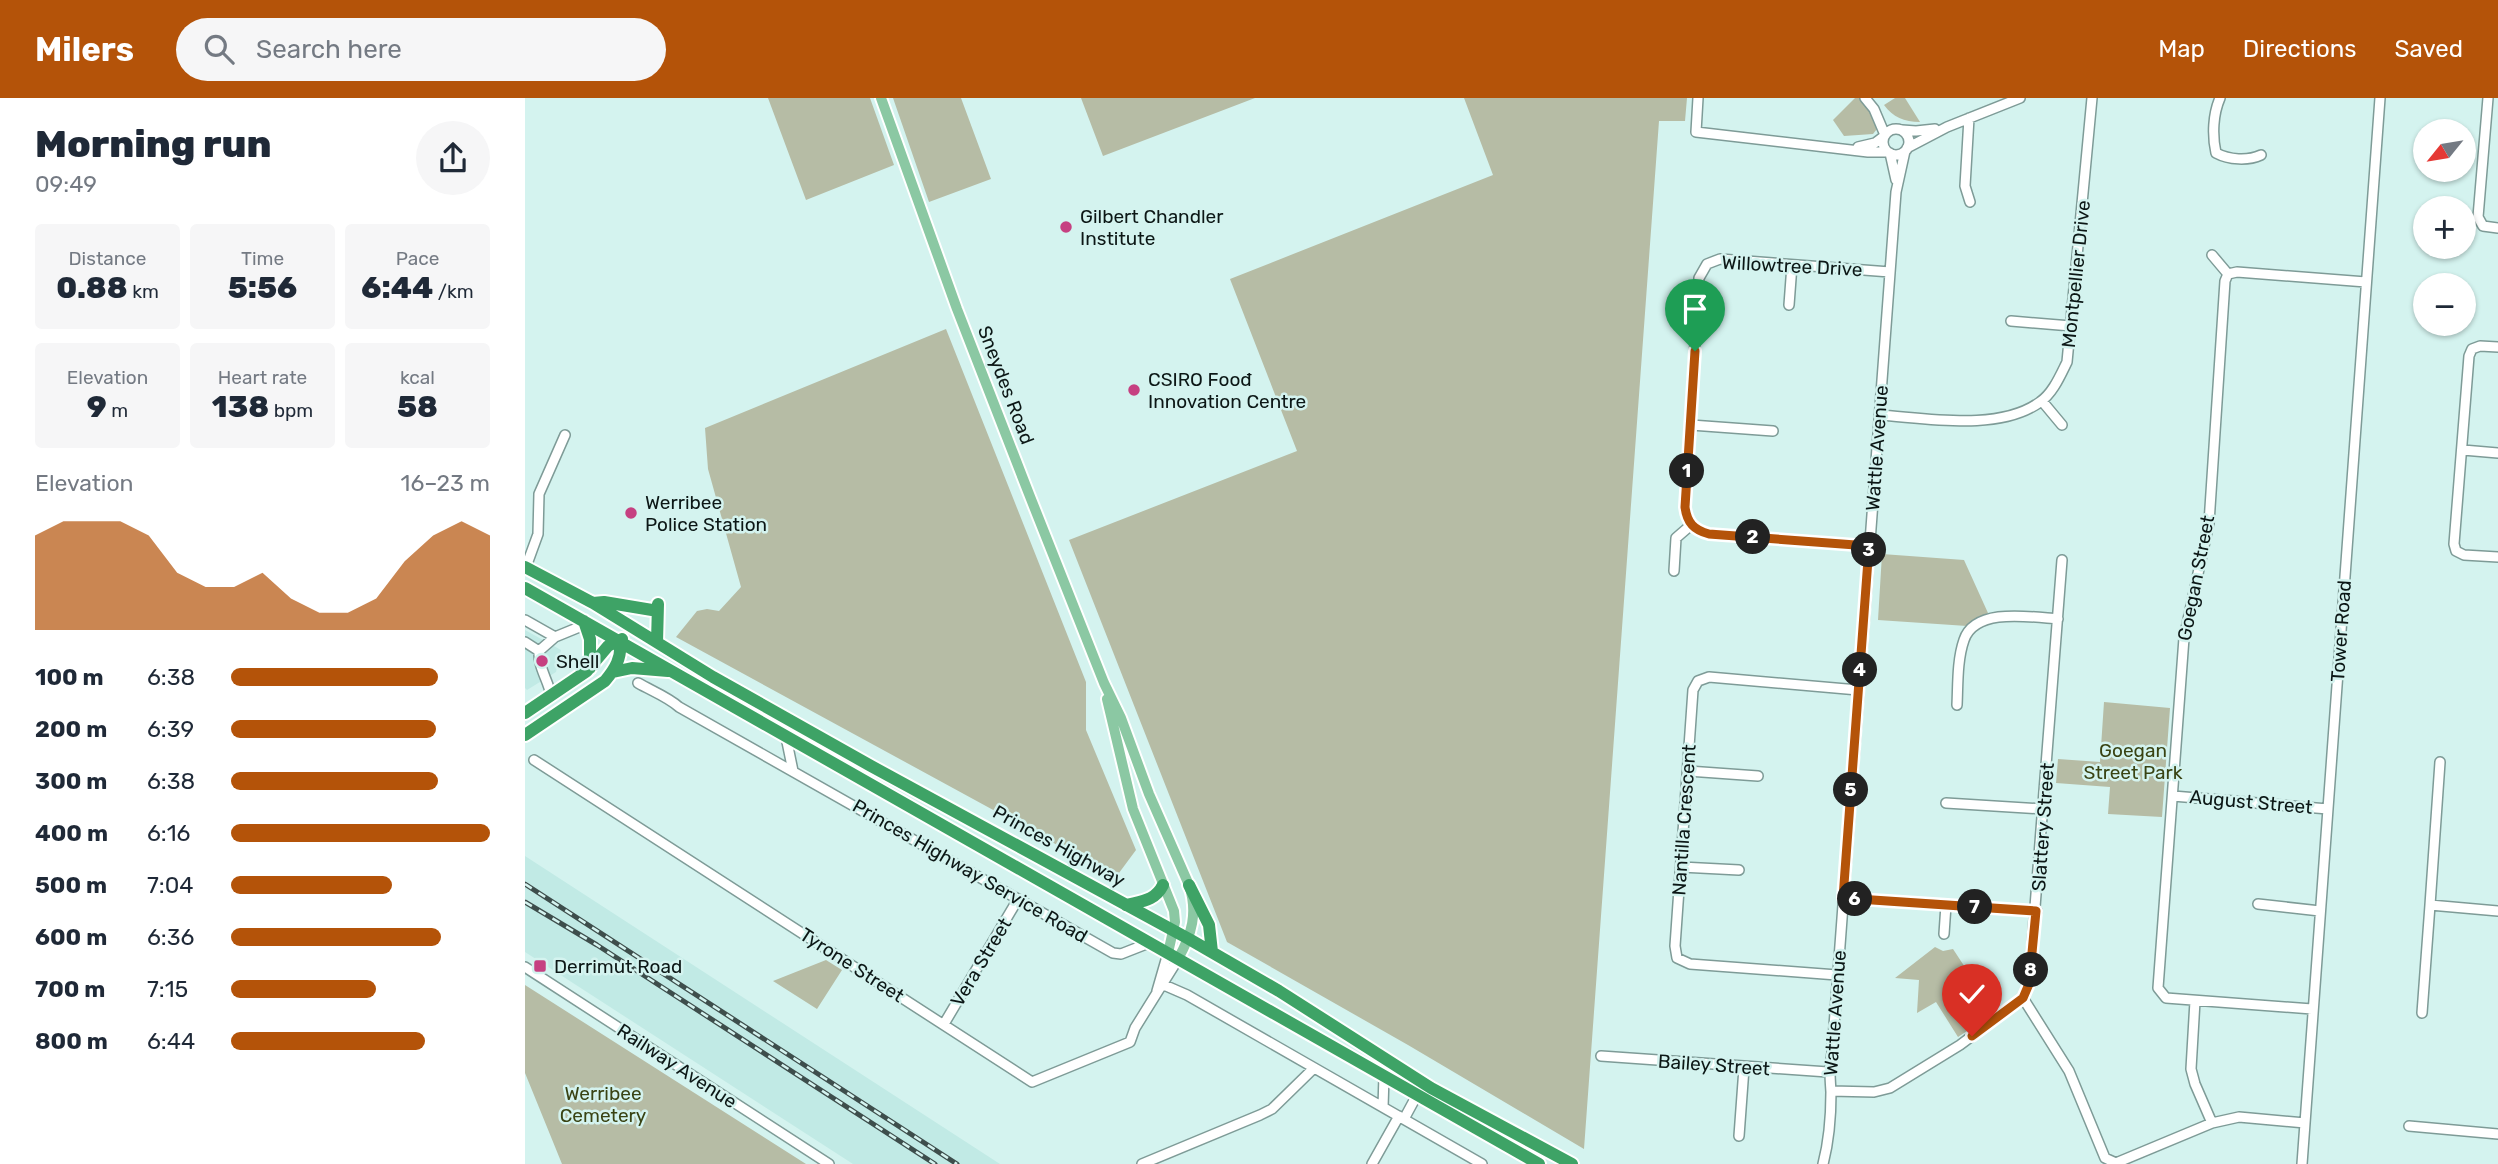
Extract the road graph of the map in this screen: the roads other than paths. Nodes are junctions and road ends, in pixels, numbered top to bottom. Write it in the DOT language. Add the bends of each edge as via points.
graph roads {
  1 [pos="881,98"];
  2 [pos="1698,98"];
  3 [pos="1865,98"];
  4 [pos="2019,98"];
  5 [pos="2092,98"];
  6 [pos="2220,98"];
  7 [pos="2380,98"];
  8 [pos="2488,98"];
  9 [pos="1874,109"];
  10 [pos="1969,118"];
  11 [pos="1947,127"];
  12 [pos="1900,129"];
  13 [pos="2486,130"];
  14 [pos="2498,130"];
  15 [pos="1884,136"];
  16 [pos="1849,149"];
  17 [pos="1906,149"];
  18 [pos="1889,153"];
  19 [pos="2261,155"];
  20 [pos="1896,192"];
  21 [pos="1970,202"];
  22 [pos="2498,228"];
  23 [pos="2212,255"];
  24 [pos="1792,265"];
  25 [pos="1890,272"];
  26 [pos="2228,274"];
  27 [pos="2365,282"];
  28 [pos="1789,305"];
  29 [pos="2011,321"];
  30 [pos="2071,326"];
  31 [pos="2498,347"];
  32 [pos="2042,401"];
  33 [pos="1879,415"];
  34 [pos="1691,425"];
  35 [pos="2062,425"];
  36 [pos="1773,430"];
  37 [pos="565,435"];
  38 [pos="2463,450"];
  39 [pos="2498,453"];
  40 [pos="1691,525"];
  41 [pos="538,534"];
  42 [pos="1869,546"];
  43 [pos="525,551"];
  44 [pos="2498,558"];
  45 [pos="2062,560"];
  46 [pos="526,567"];
  47 [pos="1674,571"];
  48 [pos="525,588"];
  49 [pos="593,603"];
  50 [pos="2058,619"];
  51 [pos="525,620"];
  52 [pos="584,621"];
  53 [pos="631,627"];
  54 [pos="555,637"];
  55 [pos="620,641"];
  56 [pos="525,642"];
  57 [pos="657,642"];
  58 [pos="538,651"];
  59 [pos="590,668"];
  60 [pos="672,671"];
  61 [pos="613,672"];
  62 [pos="638,683"];
  63 [pos="1104,683"];
  64 [pos="1858,690"];
  65 [pos="551,695"];
  66 [pos="1957,705"];
  67 [pos="525,713"];
  68 [pos="525,735"];
  69 [pos="786,737"];
  70 [pos="534,760"];
  71 [pos="2440,762"];
  72 [pos="793,771"];
  73 [pos="1688,771"];
  74 [pos="1758,776"];
  75 [pos="2173,796"];
  76 [pos="1946,803"];
  77 [pos="2328,808"];
  78 [pos="2043,809"];
  79 [pos="1681,867"];
  80 [pos="1739,870"];
  81 [pos="1163,885"];
  82 [pos="1189,885"];
  83 [pos="1843,898"];
  84 [pos="1018,899"];
  85 [pos="2258,904"];
  86 [pos="1126,905"];
  87 [pos="1946,905"];
  88 [pos="2430,905"];
  89 [pos="2036,911"];
  90 [pos="2320,911"];
  91 [pos="2498,911"];
  92 [pos="1174,930"];
  93 [pos="1944,934"];
  94 [pos="1189,939"];
  95 [pos="1149,943"];
  96 [pos="1212,952"];
  97 [pos="1173,956"];
  98 [pos="525,967"];
  99 [pos="1837,975"];
  100 [pos="1164,985"];
  101 [pos="1156,993"];
  102 [pos="2023,998"];
  103 [pos="2195,1001"];
  104 [pos="2312,1009"];
  105 [pos="2422,1013"];
  106 [pos="944,1024"];
  107 [pos="1601,1056"];
  108 [pos="1314,1068"];
  109 [pos="1744,1068"];
  110 [pos="1828,1072"];
  111 [pos="1407,1073"];
  112 [pos="1384,1076"];
  113 [pos="1831,1091"];
  114 [pos="1417,1095"];
  115 [pos="1383,1107"];
  116 [pos="1401,1118"];
  117 [pos="2212,1123"];
  118 [pos="2305,1123"];
  119 [pos="2409,1126"];
  120 [pos="2498,1134"];
  121 [pos="1739,1136"];
  122 [pos="1552,1159"];
  123 [pos="829,1164"];
  124 [pos="1142,1164"];
  125 [pos="1373,1164"];
  126 [pos="1482,1164"];
  127 [pos="1539,1164"];
  128 [pos="1572,1164"];
  129 [pos="1823,1164"];
  130 [pos="2302,1164"];
  1 -- 63 [label="main road, Sneydes Road" via="957,309"];
  2 -- 16 [label="street" via="1696,132"];
  3 -- 9 [label="street"];
  4 -- 10 [label="street"];
  5 -- 30 [label="street, Montpellier Drive"];
  6 -- 19 [label="street" via="2215,108 2215,153 2252,159"];
  7 -- 27 [label="street, Tower Road"];
  8 -- 13 [label="street"];
  9 -- 12 [label="street"];
  9 -- 15 [label="street"];
  10 -- 11 [label="street"];
  10 -- 21 [label="street" via="1965,186"];
  11 -- 12 [label="street"];
  11 -- 17 [label="street"];
  12 -- 15 [label="street"];
  12 -- 17 [label="street" via="1909,139"];
  13 -- 14 [label="street"];
  13 -- 22 [label="street" via="2478,217 2483,226"];
  15 -- 16 [label="street"];
  15 -- 18 [label="street"];
  16 -- 18 [label="street"];
  17 -- 18 [label="street" via="1898,155"];
  17 -- 20 [label="street, Wattle Avenue"];
  18 -- 20 [label="street, Wattle Avenue"];
  20 -- 25 [label="street, Wattle Avenue"];
  23 -- 26 [label="street"];
  24 -- 25 [label="street, Willowtree Drive"];
  24 -- 28 [label="street"];
  24 -- 34 [label="street, Willowtree Drive" via="1720,260 1707,264 1699,278"];
  25 -- 33 [label="street, Wattle Avenue"];
  26 -- 27 [label="street"];
  26 -- 75 [label="street, Goegan Street" via="2209,523 2183,638"];
  27 -- 77 [label="street, Tower Road"];
  29 -- 30 [label="street"];
  30 -- 32 [label="street, Montpellier Drive" via="2067,362"];
  31 -- 38 [label="street" via="2480,346 2469,356"];
  32 -- 33 [label="street, Montpellier Drive" via="2005,418 1968,421"];
  32 -- 35 [label="street"];
  33 -- 42 [label="street, Wattle Avenue"];
  34 -- 36 [label="street"];
  34 -- 40 [label="street, Willowtree Drive" via="1685,507"];
  37 -- 41 [label="street" via="539,494"];
  38 -- 39 [label="street"];
  38 -- 44 [label="street" via="2456,551"];
  40 -- 42 [label="street" via="1709,534"];
  40 -- 47 [label="street" via="1676,538"];
  41 -- 43 [label="street"];
  41 -- 46 [label="street"];
  42 -- 64 [label="street, Wattle Avenue"];
  45 -- 50 [label="street, Slattery Street"];
  46 -- 49 [label="highway, Princes Highway"];
  48 -- 52 [label="highway, Princes Highway"];
  49 -- 53 [label="highway, Princes Highway"];
  49 -- 57 [label="highway" via="655,607"];
  50 -- 66 [label="street" via="2010,615 1976,625 1965,637 1961,653"];
  50 -- 78 [label="street, Slattery Street"];
  51 -- 54 [label="street"];
  52 -- 54 [label="street"];
  52 -- 55 [label="highway, Princes Highway"];
  52 -- 59 [label="highway" via="590,639"];
  53 -- 55 [label="highway"];
  53 -- 57 [label="highway, Princes Highway"];
  54 -- 58 [label="street"];
  55 -- 59 [label="highway" via="608,646"];
  55 -- 60 [label="highway, Princes Highway"];
  55 -- 61 [label="highway" via="621,653"];
  56 -- 58 [label="street"];
  57 -- 86 [label="highway, Princes Highway"];
  58 -- 65 [label="street"];
  59 -- 65 [label="highway"];
  60 -- 61 [label="highway" via="632,668"];
  60 -- 69 [label="highway, Princes Highway"];
  61 -- 68 [label="highway" via="596,689"];
  62 -- 72 [label="street, Princes Highway Service Road"];
  63 -- 81 [label="main road, Sneydes Road" via="1133,809"];
  63 -- 82 [label="main road, Sneydes Road"];
  64 -- 73 [label="street, Nantilla Crescent" via="1709,677 1698,681 1693,690"];
  64 -- 83 [label="street, Wattle Avenue"];
  65 -- 67 [label="highway"];
  69 -- 72 [label="street"];
  69 -- 95 [label="highway, Princes Highway"];
  70 -- 106 [label="street, Tyrone Street"];
  71 -- 88 [label="street"];
  72 -- 84 [label="street, Princes Highway Service Road"];
  73 -- 74 [label="street"];
  73 -- 79 [label="street, Nantilla Crescent"];
  75 -- 77 [label="street, August Street"];
  75 -- 103 [label="street, Goegan Street" via="2158,988 2165,998"];
  76 -- 78 [label="street"];
  77 -- 90 [label="street, Tower Road"];
  78 -- 89 [label="street, Slattery Street"];
  79 -- 80 [label="street"];
  79 -- 99 [label="street, Nantilla Crescent" via="1677,958 1690,964"];
  81 -- 86 [label="highway" via="1153,898"];
  81 -- 92 [label="main road, Sneydes Road" via="1174,911"];
  82 -- 94 [label="main road, Sneydes Road" via="1194,912"];
  82 -- 96 [label="highway" via="1209,925"];
  83 -- 87 [label="street"];
  83 -- 99 [label="street, Wattle Avenue"];
  84 -- 95 [label="street, Princes Highway Service Road" via="1113,953"];
  84 -- 106 [label="street, Vera Street"];
  85 -- 90 [label="street"];
  86 -- 92 [label="highway, Princes Highway"];
  87 -- 89 [label="street"];
  87 -- 93 [label="street"];
  88 -- 91 [label="street"];
  88 -- 105 [label="street"];
  89 -- 102 [label="street, Slattery Street" via="2029,984"];
  90 -- 104 [label="street, Tower Road"];
  92 -- 94 [label="highway, Princes Highway"];
  92 -- 97 [label="main road, Sneydes Road"];
  94 -- 96 [label="highway, Princes Highway"];
  94 -- 97 [label="main road, Sneydes Road"];
  95 -- 97 [label="highway, Princes Highway"];
  96 -- 111 [label="highway, Princes Highway"];
  97 -- 100 [label="street, Tyrone Street"];
  97 -- 101 [label="street, Tyrone Street"];
  97 -- 112 [label="highway, Princes Highway"];
  98 -- 123 [label="street, Railway Avenue"];
  99 -- 110 [label="street, Wattle Avenue"];
  100 -- 101 [label="street, Tyrone Street"];
  100 -- 108 [label="street"];
  101 -- 106 [label="street, Tyrone Street" via="1127,1045 1033,1082"];
  102 -- 113 [label="street" via="1960,1045 1890,1088"];
  102 -- 117 [label="street" via="2069,1071 2105,1158 2116,1163"];
  103 -- 104 [label="street, Goegan Street"];
  103 -- 117 [label="street" via="2192,1069"];
  104 -- 118 [label="street, Tower Road"];
  107 -- 109 [label="street, Bailey Street"];
  108 -- 115 [label="street"];
  108 -- 124 [label="street" via="1272,1109"];
  109 -- 110 [label="street, Bailey Street"];
  109 -- 121 [label="street"];
  110 -- 113 [label="street, Wattle Avenue"];
  111 -- 114 [label="highway"];
  111 -- 122 [label="highway, Princes Highway"];
  112 -- 114 [label="highway, Princes Highway"];
  112 -- 115 [label="street"];
  113 -- 129 [label="street, Wattle Avenue"];
  114 -- 116 [label="street"];
  114 -- 127 [label="highway, Princes Highway"];
  115 -- 116 [label="street"];
  116 -- 125 [label="street"];
  116 -- 126 [label="street"];
  117 -- 118 [label="street" via="2239,1117"];
  118 -- 130 [label="street, Tower Road"];
  119 -- 120 [label="street"];
  122 -- 128 [label="highway, Princes Highway"];
}
